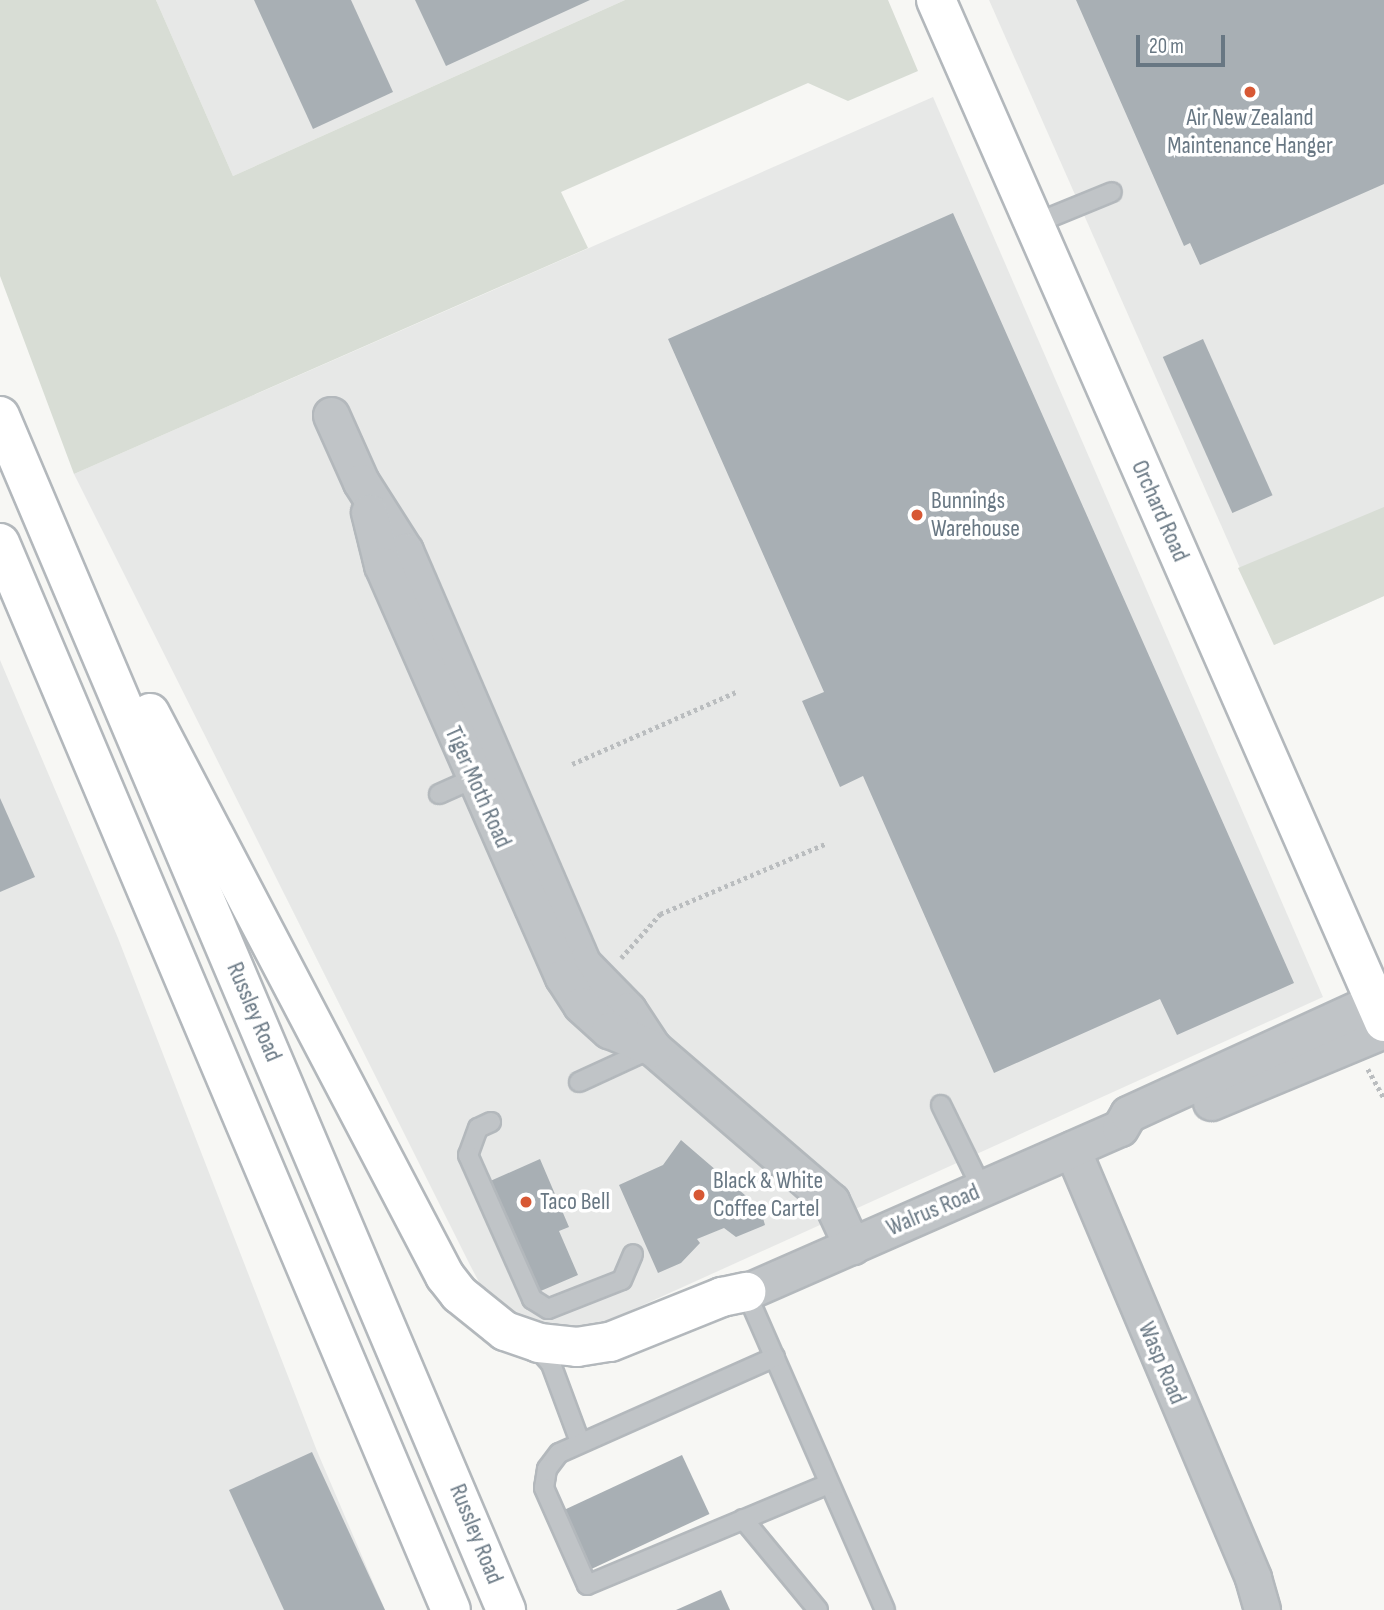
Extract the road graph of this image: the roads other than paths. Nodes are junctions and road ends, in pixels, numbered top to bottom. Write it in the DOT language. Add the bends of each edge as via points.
graph roads {
  1 [pos="936,0"];
  2 [pos="1112,192"];
  3 [pos="1034,224"];
  4 [pos="331,415"];
  5 [pos="5,427"];
  6 [pos="361,482"];
  7 [pos="0,543"];
  8 [pos="473,779"];
  9 [pos="439,794"];
  10 [pos="1379,1003"];
  11 [pos="653,1048"];
  12 [pos="579,1082"];
  13 [pos="941,1105"];
  14 [pos="491,1122"];
  15 [pos="1072,1149"];
  16 [pos="982,1189"];
  17 [pos="852,1246"];
  18 [pos="632,1254"];
  19 [pos="746,1292"];
  20 [pos="523,1338"];
  21 [pos="775,1357"];
  22 [pos="580,1442"];
  23 [pos="829,1483"];
  24 [pos="743,1519"];
  25 [pos="1258,1594"];
  26 [pos="451,1610"];
  27 [pos="506,1610"];
  28 [pos="818,1610"];
  29 [pos="886,1610"];
  30 [pos="1282,1610"];
  1 -- 3 [label="main road, Orchard Road"];
  2 -- 3 [label="lane"];
  3 -- 10 [label="main road, Orchard Road"];
  4 -- 6 [label="street, Tiger Moth Road"];
  5 -- 20 [label="main road" via="80,545 151,715 445,1276 486,1319"];
  5 -- 27 [label="main road, Russley Road"];
  6 -- 8 [label="street, Tiger Moth Road" via="382,565"];
  6 -- 11 [label="street, Tiger Moth Road" via="405,551 583,964 628,1010"];
  7 -- 26 [label="main road, Russley Road"];
  8 -- 9 [label="lane"];
  8 -- 11 [label="street, Tiger Moth Road" via="572,995 609,1030"];
  10 -- 15 [label="street, Walrus Road" via="1128,1114 1120,1128"];
  11 -- 12 [label="lane"];
  11 -- 17 [label="street, Tiger Moth Road" via="831,1201"];
  13 -- 16 [label="lane"];
  14 -- 18 [label="lane" via="478,1128 468,1155 532,1299 548,1310 622,1280"];
  15 -- 16 [label="street, Walrus Road"];
  15 -- 25 [label="street, Wasp Road"];
  16 -- 17 [label="street, Walrus Road"];
  17 -- 19 [label="street, Walrus Road"];
  19 -- 20 [label="main road" via="593,1346 561,1346"];
  19 -- 21 [label="lane"];
  20 -- 22 [label="lane" via="551,1364"];
  21 -- 22 [label="lane"];
  21 -- 23 [label="lane"];
  22 -- 24 [label="lane" via="559,1453 547,1469 544,1488 587,1585"];
  23 -- 24 [label="lane"];
  23 -- 29 [label="lane"];
  24 -- 28 [label="lane"];
  25 -- 30 [label="street, Wasp Road"];
}
